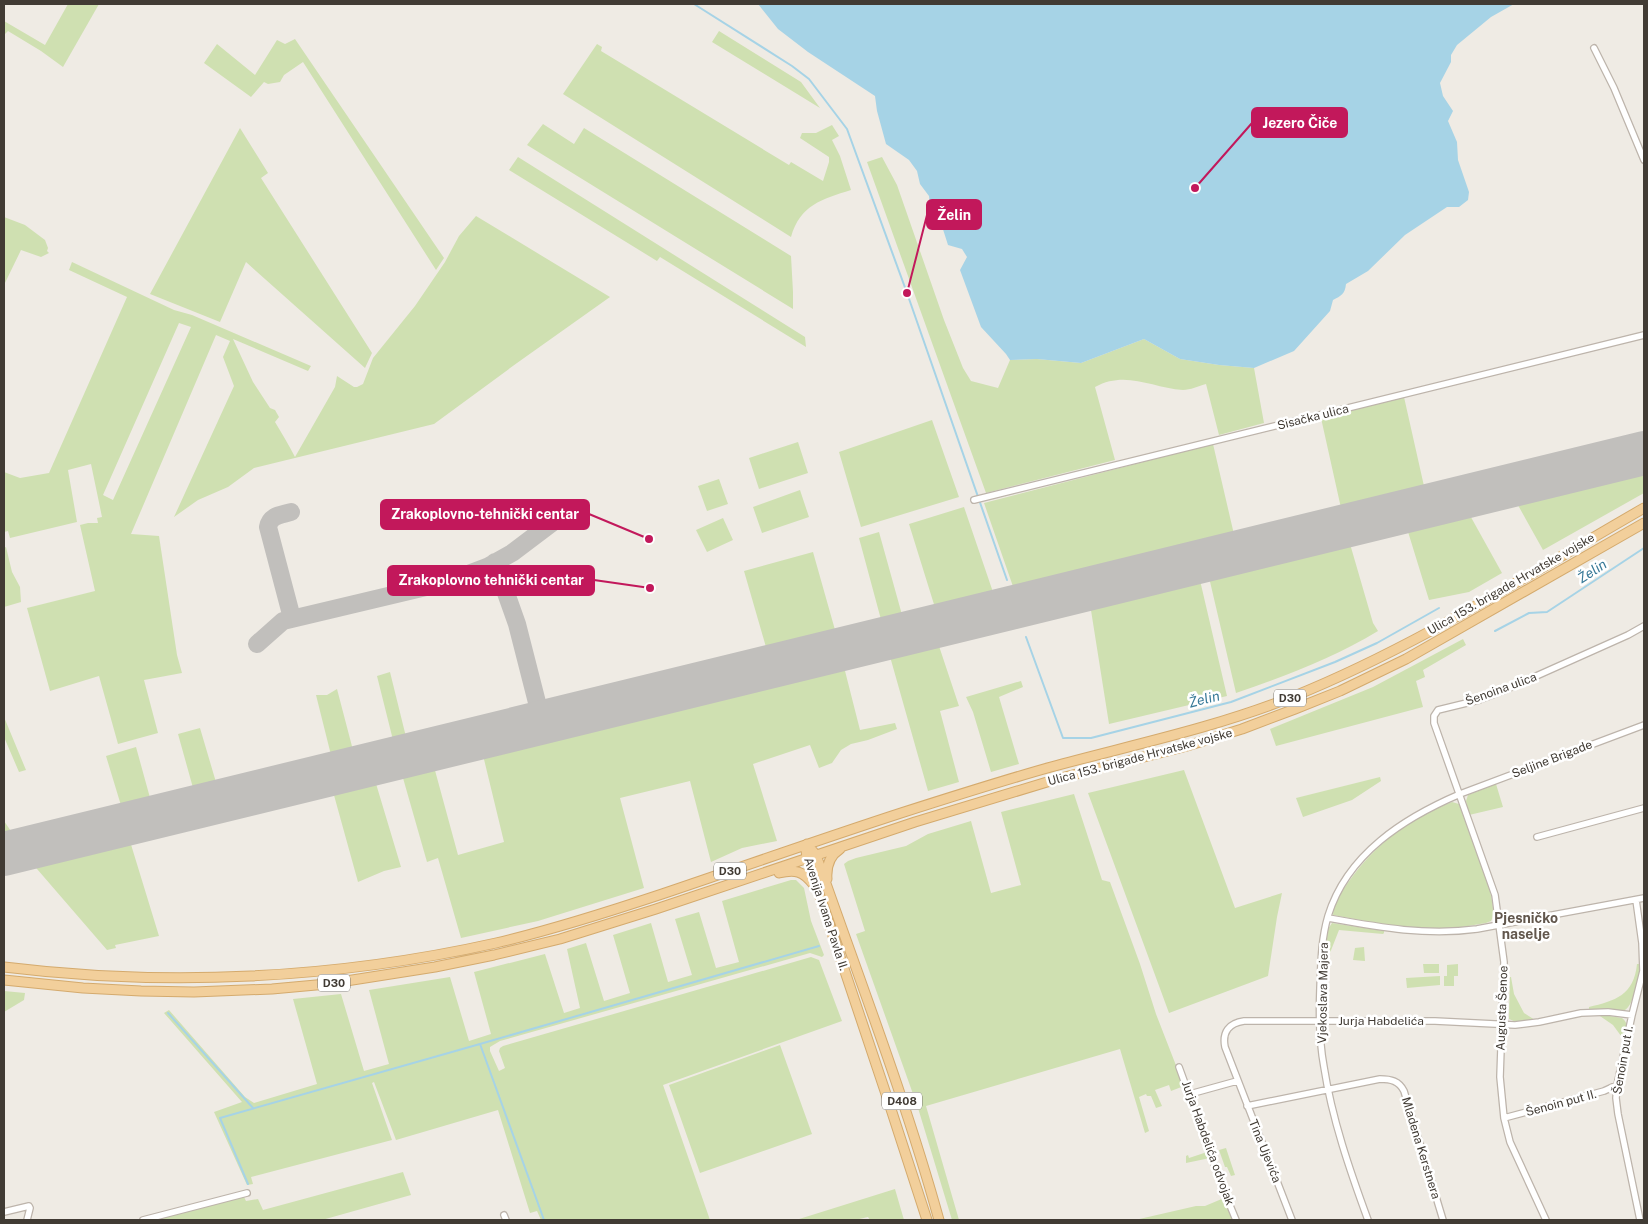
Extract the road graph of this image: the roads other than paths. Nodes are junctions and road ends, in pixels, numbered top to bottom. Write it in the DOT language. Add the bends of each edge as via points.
graph roads {
  1 [pos="1594,48"];
  2 [pos="1644,160"];
  3 [pos="1644,335"];
  4 [pos="974,500"];
  5 [pos="1644,508"];
  6 [pos="1644,523"];
  7 [pos="1644,626"];
  8 [pos="1644,725"];
  9 [pos="1460,794"];
  10 [pos="1644,808"];
  11 [pos="1537,837"];
  12 [pos="807,844"];
  13 [pos="846,845"];
  14 [pos="816,855"];
  15 [pos="807,858"];
  16 [pos="765,872"];
  17 [pos="817,890"];
  18 [pos="1644,898"];
  19 [pos="1636,900"];
  20 [pos="833,906"];
  21 [pos="1328,918"];
  22 [pos="1499,925"];
  23 [pos="4,968"];
  24 [pos="4,980"];
  25 [pos="1632,1015"];
  26 [pos="1320,1022"];
  27 [pos="1502,1024"];
  28 [pos="1180,1067"];
  29 [pos="1237,1081"];
  30 [pos="1618,1085"];
  31 [pos="1328,1090"];
  32 [pos="1190,1094"];
  33 [pos="1247,1106"];
  34 [pos="1504,1118"];
  35 [pos="247,1193"];
  36 [pos="4,1212"];
  37 [pos="27,1220"];
  38 [pos="143,1220"];
  39 [pos="927,1220"];
  40 [pos="939,1220"];
  41 [pos="1236,1220"];
  42 [pos="1292,1220"];
  43 [pos="1368,1220"];
  44 [pos="1443,1220"];
  45 [pos="1546,1220"];
  46 [pos="1640,1220"];
  1 -- 2 [label="street"];
  3 -- 4 [label="street, Sisačka ulica"];
  5 -- 12 [label="main road, Ulica 153. brigade Hrvatske vojske / D30" via="1399,648 1291,698 1209,726 1050,768"];
  6 -- 13 [label="main road, Ulica 153. brigade Hrvatske vojske / D30" via="1406,659 1340,691 1242,729 1057,779"];
  7 -- 9 [label="street, Šenoina ulica" via="1505,690 1436,711 1434,723"];
  8 -- 9 [label="street, Seljine Brigade"];
  9 -- 21 [label="street, Vjekoslava Majera" via="1431,806 1392,830 1362,858 1349,875"];
  9 -- 22 [label="street, Augusta Šenoe" via="1492,884"];
  10 -- 11 [label="street"];
  12 -- 14 [label="main road, Avenija Ivana Pavla II. / D408"];
  12 -- 15 [label="main road, Avenija Ivana Pavla II. / D408"];
  12 -- 23 [label="main road, D30" via="611,911 497,942 417,958 290,974 216,978 85,976"];
  13 -- 14 [label="main road, Ulica 153. brigade Hrvatske vojske / D30"];
  13 -- 20 [label="main road" via="828,863"];
  14 -- 15 [label="main road, Ulica 153. brigade Hrvatske vojske / D30"];
  14 -- 20 [label="main road, Avenija Ivana Pavla II. / D408"];
  15 -- 16 [label="main road, D30"];
  15 -- 17 [label="main road, Avenija Ivana Pavla II. / D408"];
  16 -- 17 [label="main road" via="801,872"];
  16 -- 24 [label="main road, D30" via="560,939 494,956 328,984 194,992 83,988"];
  17 -- 39 [label="main road, Avenija Ivana Pavla II. / D408"];
  18 -- 19 [label="street"];
  19 -- 22 [label="street"];
  19 -- 25 [label="street, Šenoin put I." via="1643,962"];
  20 -- 40 [label="main road, Avenija Ivana Pavla II. / D408" via="902,1101"];
  21 -- 22 [label="street" via="1423,932"];
  21 -- 26 [label="street, Vjekoslava Majera" via="1321,960"];
  22 -- 27 [label="street, Augusta Šenoe" via="1504,976"];
  25 -- 27 [label="street, Jurja Habdelića" via="1581,1013 1539,1022"];
  25 -- 30 [label="street, Šenoin put I."];
  26 -- 27 [label="street, Jurja Habdelića"];
  26 -- 29 [label="street, Jurja Habdelića" via="1244,1021 1233,1024 1225,1032 1224,1043"];
  26 -- 31 [label="street, Vjekoslava Majera"];
  27 -- 34 [label="street, Augusta Šenoe" via="1500,1078"];
  28 -- 32 [label="street, Jurja Habdelića odvojak"];
  29 -- 32 [label="street"];
  29 -- 33 [label="street, Tina Ujevića"];
  30 -- 34 [label="street, Šenoin put II."];
  30 -- 46 [label="street, Šenoin put I." via="1618,1114"];
  31 -- 33 [label="street, Mladena Kerstnera"];
  31 -- 43 [label="street, Vjekoslava Majera"];
  31 -- 44 [label="street, Mladena Kerstnera" via="1380,1079 1394,1080 1401,1086"];
  32 -- 41 [label="street, Jurja Habdelića odvojak"];
  33 -- 42 [label="street, Tina Ujevića"];
  34 -- 45 [label="street, Augusta Šenoe" via="1510,1142"];
  35 -- 38 [label="street"];
  36 -- 37 [label="street" via="29,1206"];
}
